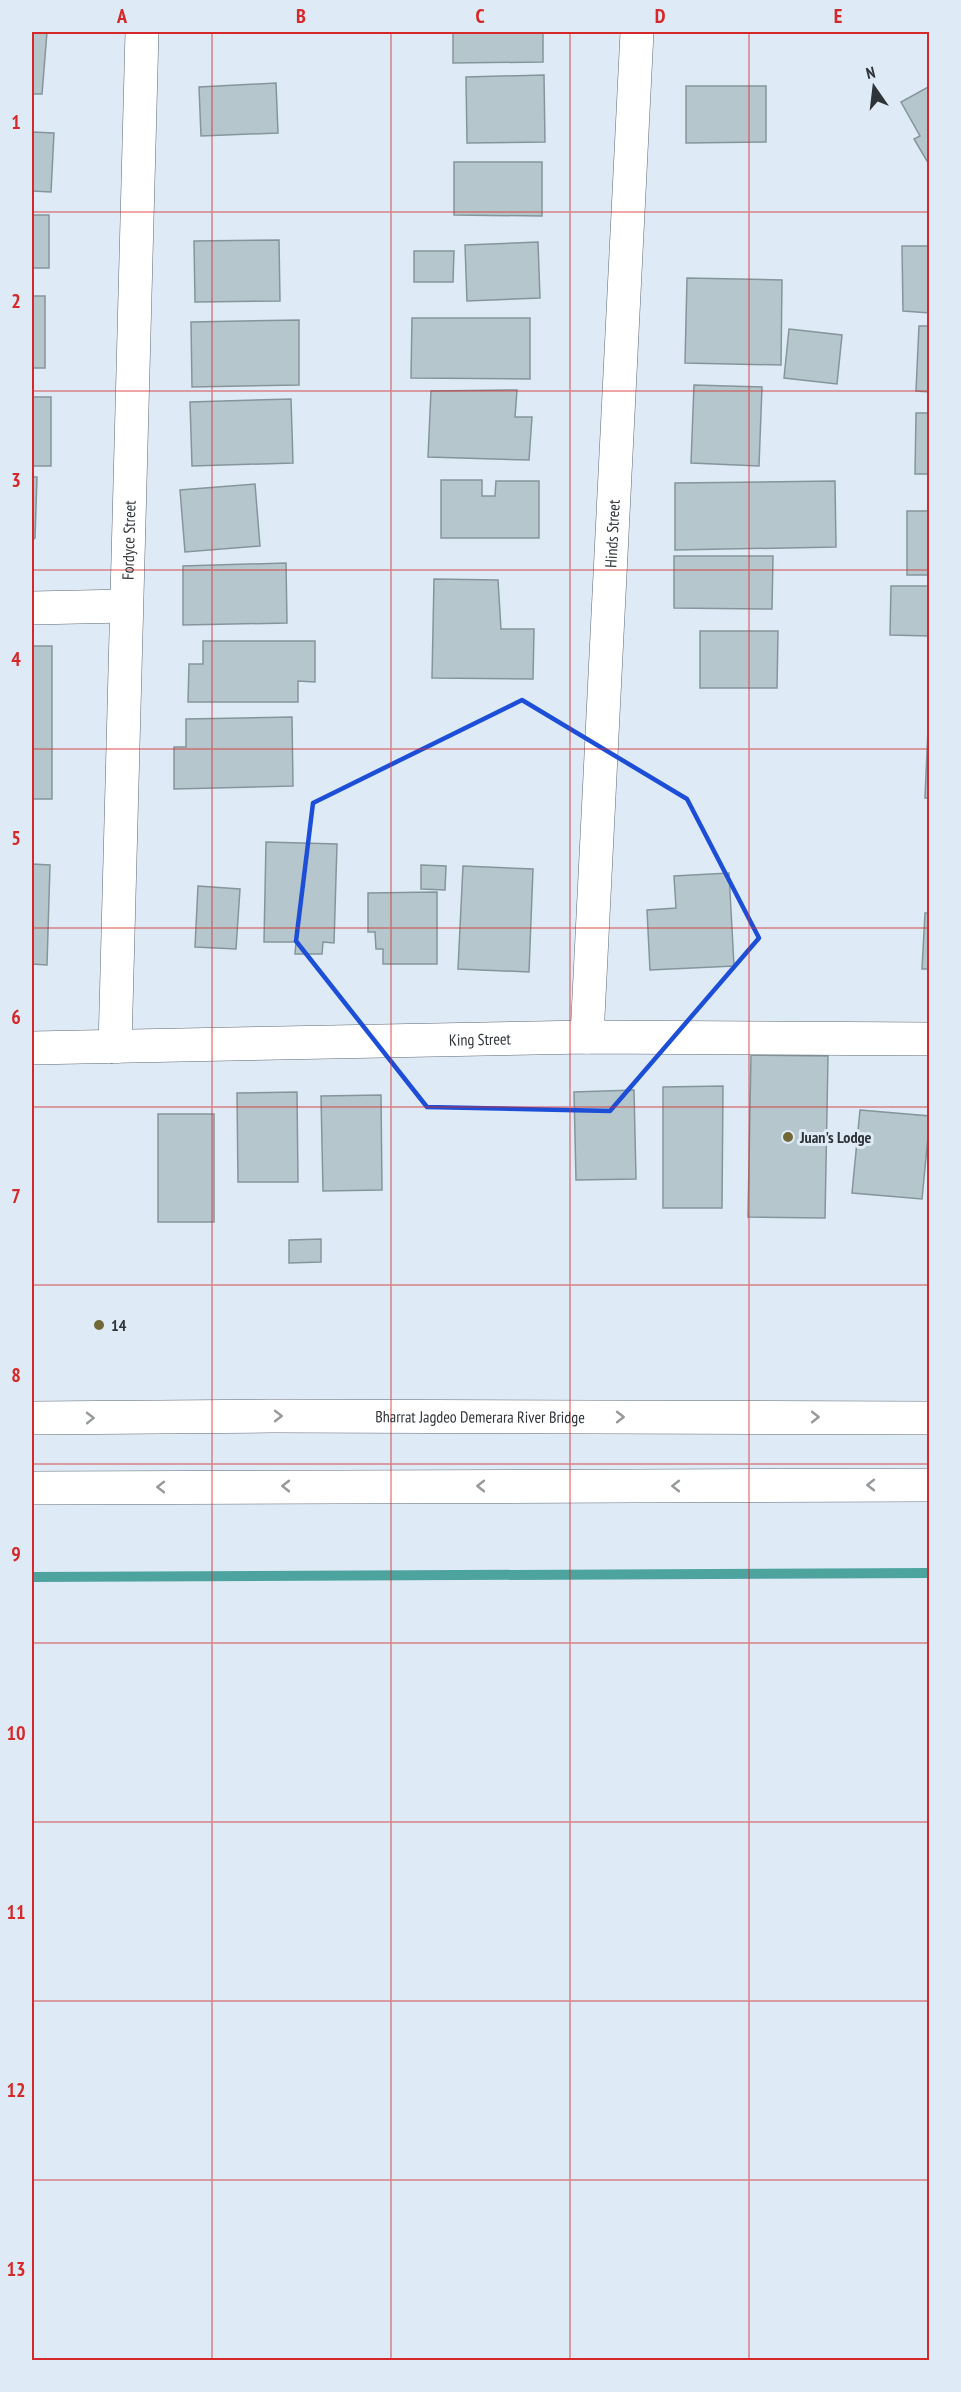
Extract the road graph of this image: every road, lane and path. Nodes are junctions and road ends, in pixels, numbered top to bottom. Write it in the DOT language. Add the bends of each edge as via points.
graph roads {
  1 [pos="142,32"];
  2 [pos="637,32"];
  3 [pos="126,606"];
  4 [pos="32,608"];
  5 [pos="587,1037"];
  6 [pos="930,1039"];
  7 [pos="115,1047"];
  8 [pos="32,1048"];
  9 [pos="32,1418"];
  10 [pos="930,1418"];
  11 [pos="930,1485"];
  12 [pos="32,1488"];
  1 -- 3 [label="street, Fordyce Street"];
  2 -- 5 [label="street, Hinds Street"];
  3 -- 4 [label="street"];
  3 -- 7 [label="street, Fordyce Street"];
  5 -- 6 [label="street, King Street"];
  5 -- 7 [label="street, King Street"];
  7 -- 8 [label="street, King Street"];
  9 -- 10 [label="street, Bharrat Jagdeo Demerara River Bridge, one-way"];
  11 -- 12 [label="street, one-way"];
}
